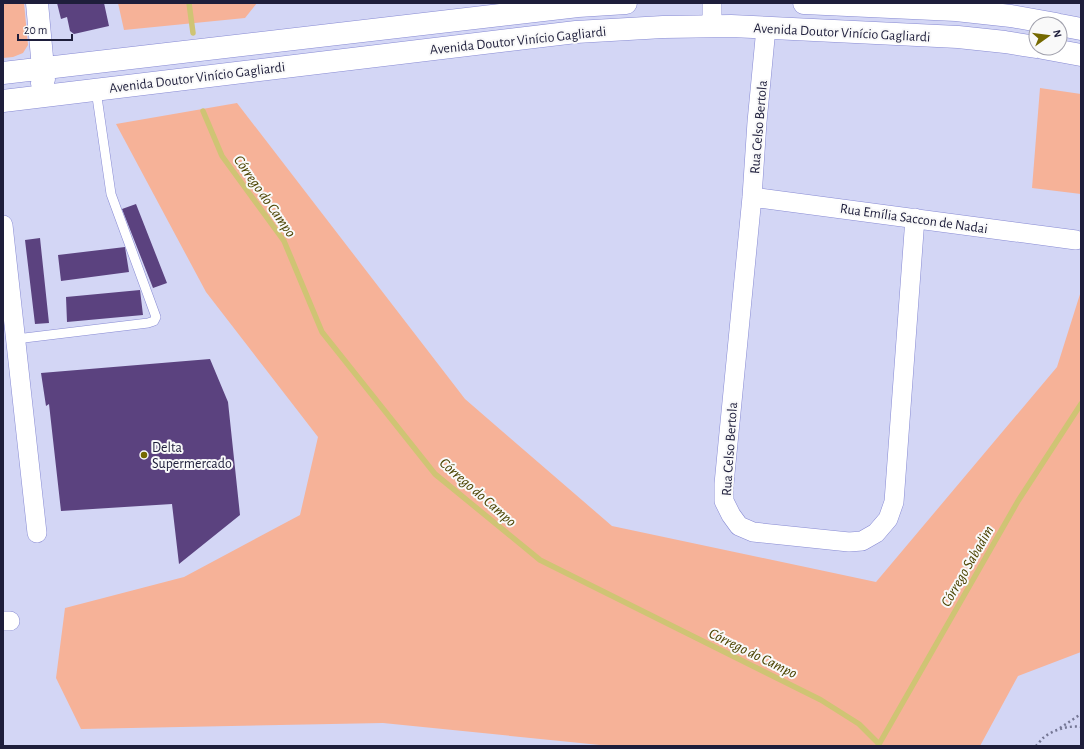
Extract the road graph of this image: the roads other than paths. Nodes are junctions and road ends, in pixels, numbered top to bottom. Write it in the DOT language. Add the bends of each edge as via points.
graph roads {
  1 [pos="36,3"];
  2 [pos="626,3"];
  3 [pos="712,3"];
  4 [pos="804,3"];
  5 [pos="1028,19"];
  6 [pos="408,26"];
  7 [pos="712,26"];
  8 [pos="1068,27"];
  9 [pos="766,28"];
  10 [pos="1081,29"];
  11 [pos="1028,46"];
  12 [pos="411,52"];
  13 [pos="1068,53"];
  14 [pos="1081,55"];
  15 [pos="43,68"];
  16 [pos="3,73"];
  17 [pos="96,89"];
  18 [pos="30,97"];
  19 [pos="3,101"];
  20 [pos="752,197"];
  21 [pos="915,218"];
  22 [pos="3,225"];
  23 [pos="1076,240"];
  24 [pos="16,339"];
  25 [pos="37,533"];
  1 -- 15 [label="street"];
  2 -- 6 [label="street, Avenida Doutor Vinício Gagliardi" via="578,6"];
  3 -- 7 [label="street"];
  4 -- 5 [label="street, Avenida Doutor Vinício Gagliardi" via="956,10"];
  6 -- 12 [label="street"];
  6 -- 15 [label="street, Avenida Doutor Vinício Gagliardi"];
  7 -- 9 [label="street, Avenida Doutor Vinício Gagliardi"];
  7 -- 12 [label="street, Avenida Doutor Vinício Gagliardi" via="576,32"];
  8 -- 10 [label="street"];
  9 -- 11 [label="street, Avenida Doutor Vinício Gagliardi" via="958,38"];
  9 -- 20 [label="street, Rua Celso Bertola"];
  12 -- 17 [label="street, Avenida Doutor Vinício Gagliardi"];
  13 -- 14 [label="street"];
  15 -- 16 [label="street, Avenida Doutor Vinício Gagliardi"];
  15 -- 18 [label="street" via="44,79"];
  17 -- 18 [label="street, Avenida Doutor Vinício Gagliardi"];
  17 -- 24 [label="lane" via="111,194 156,317 151,323"];
  18 -- 19 [label="street, Avenida Doutor Vinício Gagliardi"];
  20 -- 21 [label="street, Rua Emília Saccon de Nadai"];
  20 -- 21 [label="street, Rua Celso Bertola" via="724,501 730,515 739,526 753,532 862,541 876,533 888,519 894,502"];
  21 -- 23 [label="street, Rua Emília Saccon de Nadai"];
  22 -- 24 [label="street"];
  24 -- 25 [label="street"];
}
